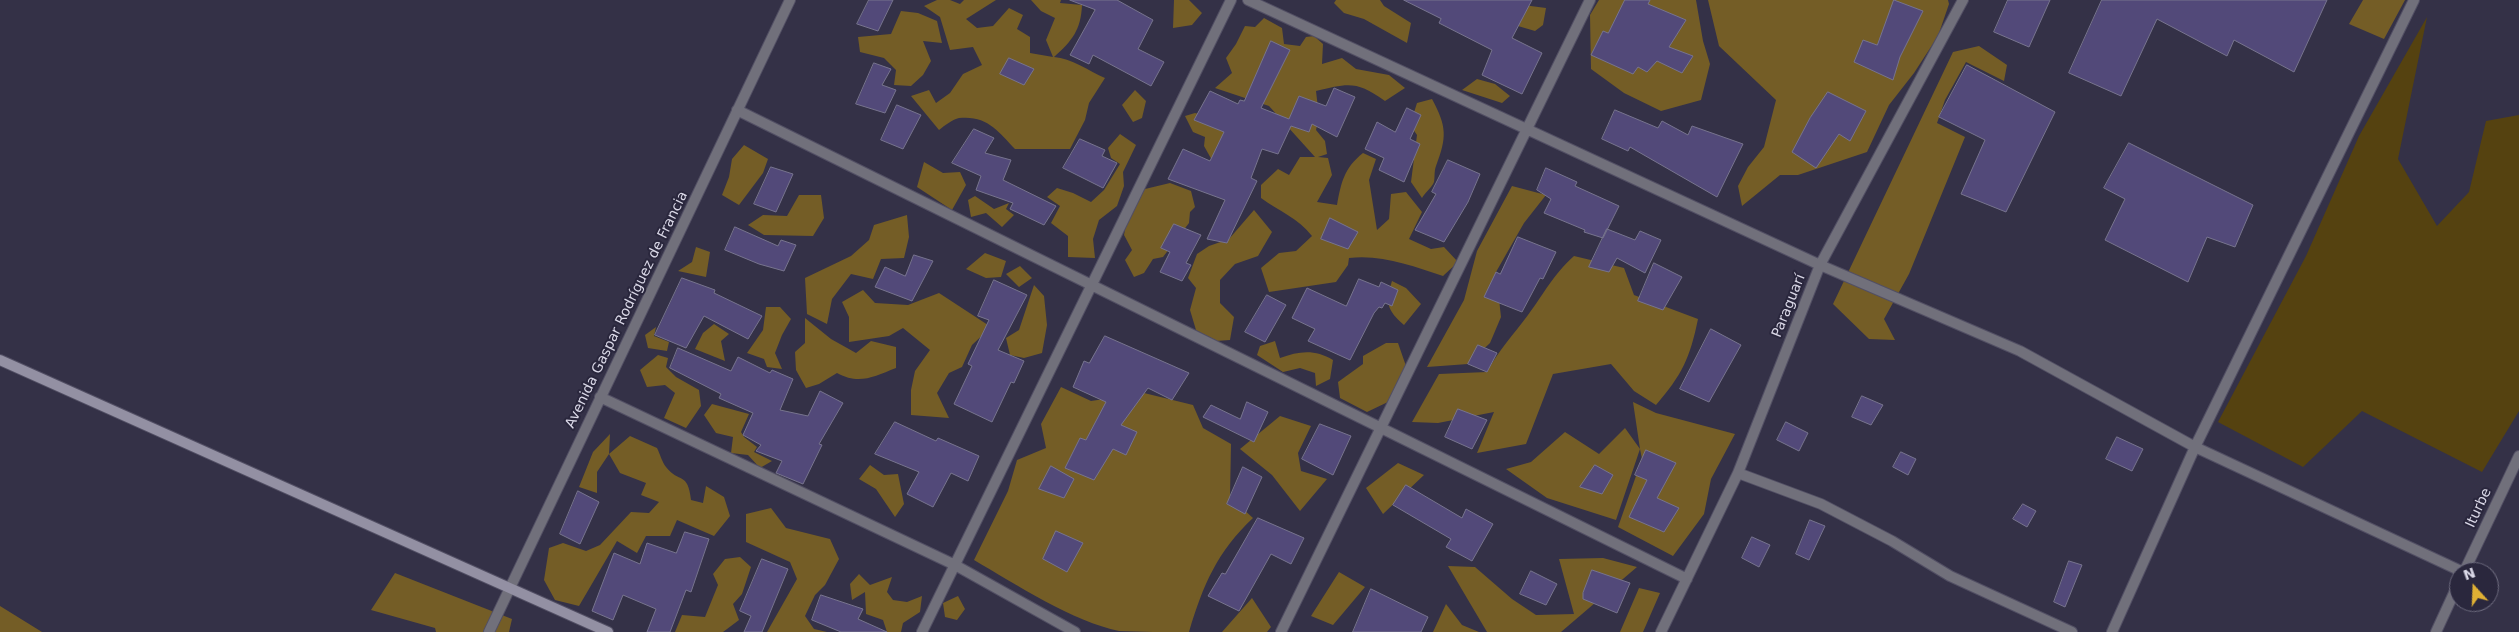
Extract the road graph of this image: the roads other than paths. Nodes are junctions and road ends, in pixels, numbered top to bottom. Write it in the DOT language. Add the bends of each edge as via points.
graph roads {
  1 [pos="790,0"];
  2 [pos="1231,0"];
  3 [pos="1248,0"];
  4 [pos="1590,0"];
  5 [pos="1963,0"];
  6 [pos="2414,0"];
  7 [pos="737,110"];
  8 [pos="1527,129"];
  9 [pos="1820,265"];
  10 [pos="1092,284"];
  11 [pos="0,360"];
  12 [pos="600,397"];
  13 [pos="1382,428"];
  14 [pos="2195,446"];
  15 [pos="2519,456"];
  16 [pos="1738,473"];
  17 [pos="2468,562"];
  18 [pos="955,565"];
  19 [pos="2449,565"];
  20 [pos="1687,579"];
  21 [pos="509,586"];
  22 [pos="2449,604"];
  23 [pos="489,632"];
  24 [pos="608,632"];
  25 [pos="922,632"];
  26 [pos="1075,632"];
  27 [pos="1281,632"];
  28 [pos="1661,632"];
  29 [pos="2072,632"];
  30 [pos="2112,632"];
  31 [pos="2436,632"];
  1 -- 7 [label="street, Avenida Gaspar Rodríguez de Francia"];
  2 -- 10 [label="street"];
  3 -- 8 [label="street"];
  4 -- 8 [label="street"];
  5 -- 9 [label="street, Paraguarí"];
  6 -- 14 [label="street"];
  7 -- 10 [label="street"];
  7 -- 12 [label="street, Avenida Gaspar Rodríguez de Francia"];
  8 -- 9 [label="street"];
  8 -- 13 [label="street"];
  9 -- 14 [label="street" via="2020,351"];
  9 -- 16 [label="street, Paraguarí"];
  10 -- 13 [label="street"];
  10 -- 18 [label="street"];
  11 -- 21 [label="street"];
  12 -- 18 [label="street"];
  12 -- 21 [label="street, Avenida Gaspar Rodríguez de Francia"];
  13 -- 20 [label="street"];
  13 -- 27 [label="street"];
  14 -- 19 [label="street"];
  14 -- 30 [label="street"];
  15 -- 17 [label="street, Iturbe"];
  16 -- 20 [label="street, Paraguarí"];
  16 -- 29 [label="street" via="1821,504 1950,576"];
  18 -- 25 [label="street"];
  18 -- 26 [label="street"];
  20 -- 28 [label="street, Paraguarí"];
  21 -- 23 [label="street, Avenida Gaspar Rodríguez de Francia"];
  21 -- 24 [label="street"];
  22 -- 31 [label="street"];
}
